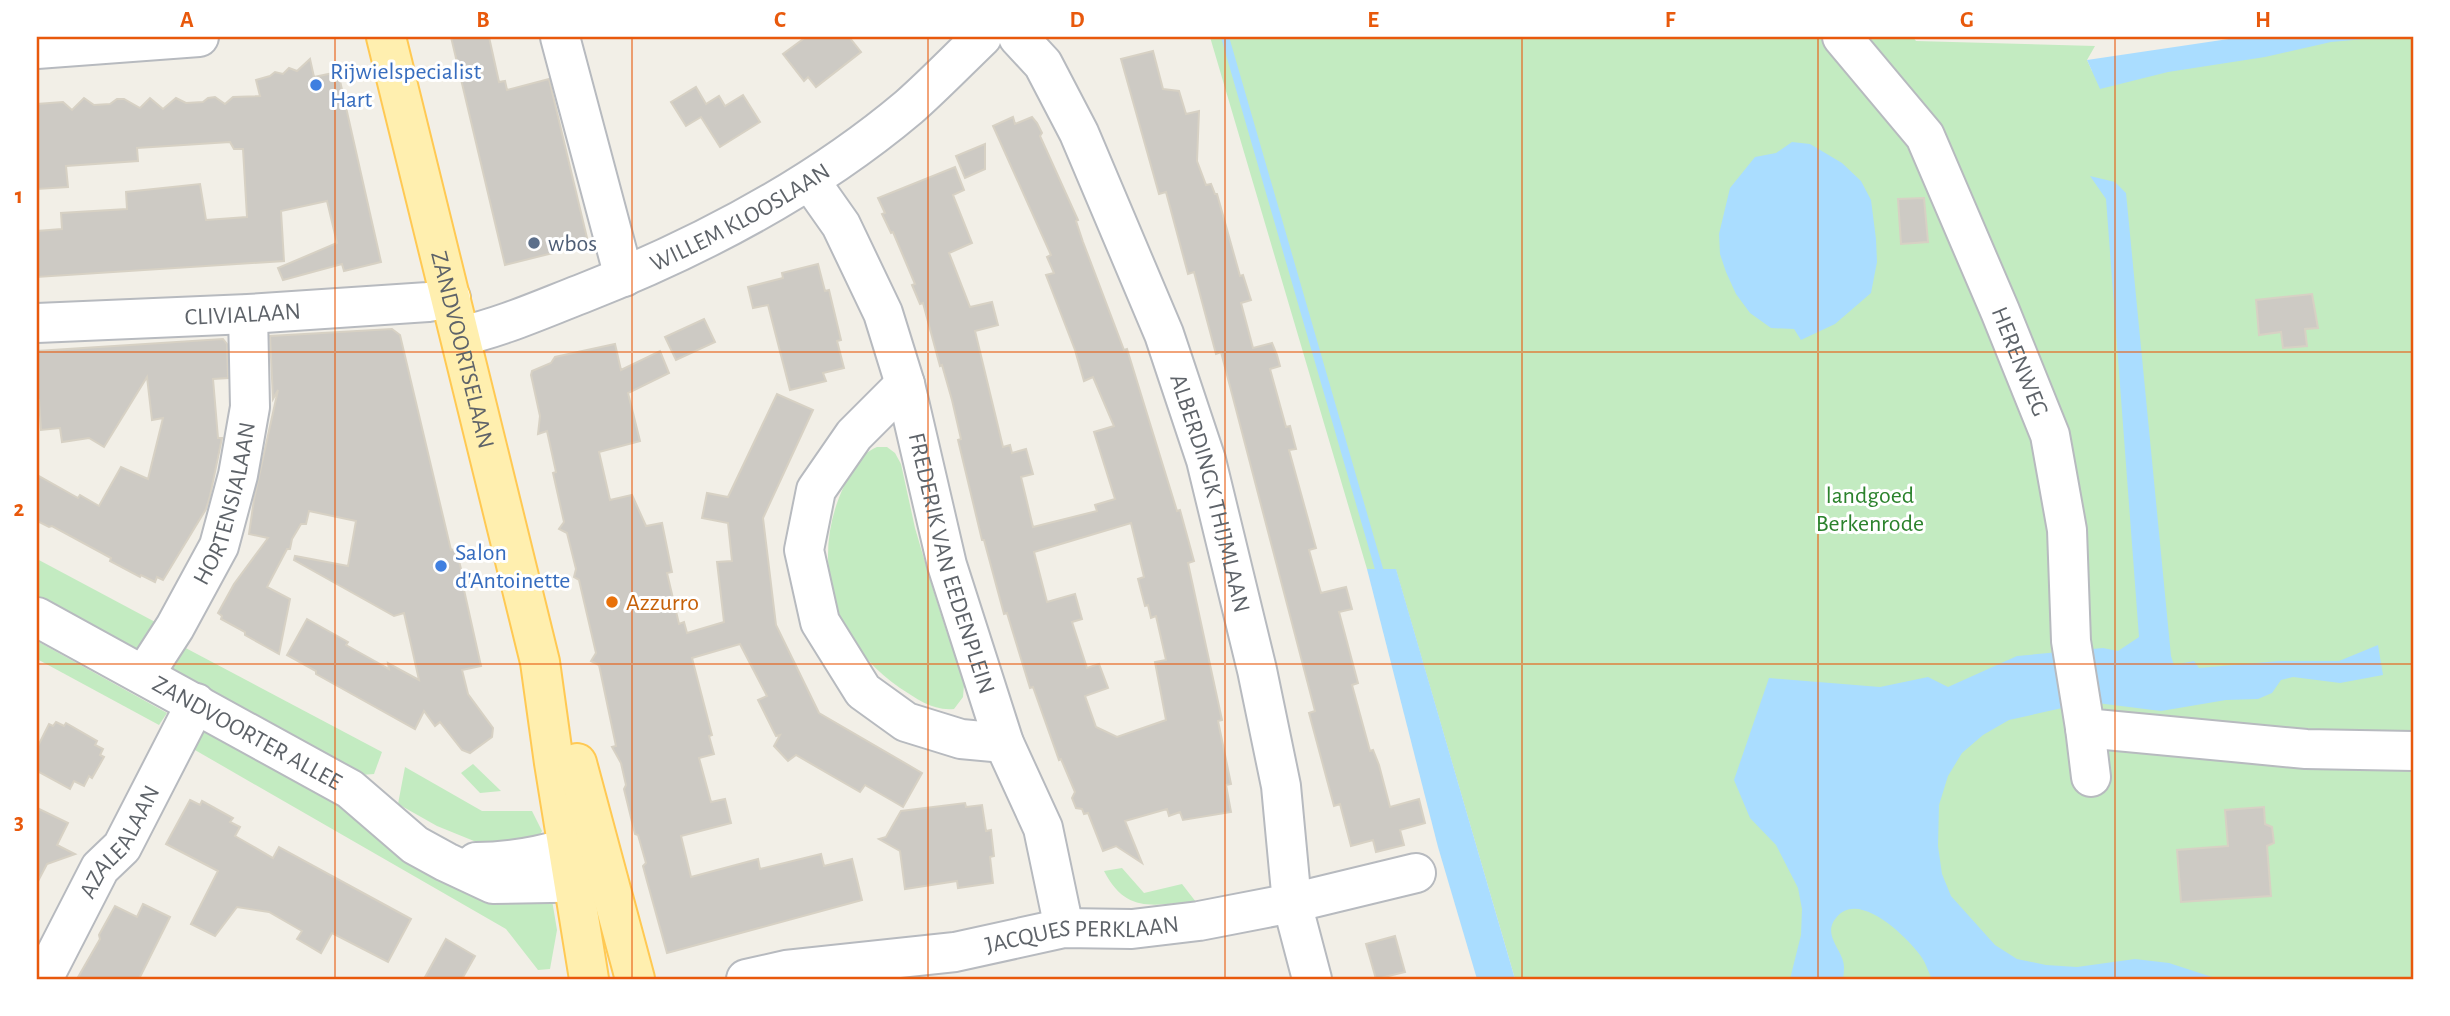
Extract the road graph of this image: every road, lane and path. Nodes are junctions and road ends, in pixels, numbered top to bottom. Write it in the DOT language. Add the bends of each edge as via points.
graph roads {
  1 [pos="199,37"];
  2 [pos="386,37"];
  3 [pos="560,37"];
  4 [pos="982,37"];
  5 [pos="1018,37"];
  6 [pos="1842,37"];
  7 [pos="37,49"];
  8 [pos="810,181"];
  9 [pos="624,277"];
  10 [pos="451,298"];
  11 [pos="248,314"];
  12 [pos="37,323"];
  13 [pos="461,336"];
  14 [pos="905,384"];
  15 [pos="37,617"];
  16 [pos="144,675"];
  17 [pos="196,703"];
  18 [pos="2084,720"];
  19 [pos="1004,743"];
  20 [pos="2413,751"];
  21 [pos="2091,777"];
  22 [pos="586,863"];
  23 [pos="1416,873"];
  24 [pos="1292,903"];
  25 [pos="1065,928"];
  26 [pos="957,966"];
  27 [pos="767,977"];
  28 [pos="43,979"];
  29 [pos="589,979"];
  30 [pos="635,979"];
  31 [pos="1312,979"];
  1 -- 7 [label="street"];
  2 -- 10 [label="main road, ZANDVOORTSELAAN"];
  3 -- 9 [label="street"];
  4 -- 8 [label="street, WILLEM KLOOSLAAN" via="908,107"];
  5 -- 24 [label="street, ALBERDINGK THIJMLAAN" via="1043,64 1079,133 1164,334 1206,460 1281,786"];
  6 -- 18 [label="street, HERENWEG" via="1925,136 2050,435 2067,530 2071,641"];
  8 -- 9 [label="street, WILLEM KLOOSLAAN" via="723,230"];
  8 -- 14 [label="street, FREDERIK VAN EEDENPLEIN" via="841,225 883,313"];
  9 -- 13 [label="street, WILLEM KLOOSLAAN" via="487,331"];
  10 -- 11 [label="street, CLIVIALAAN"];
  10 -- 13 [label="main road, ZANDVOORTSELAAN"];
  11 -- 12 [label="street, CLIVIALAAN"];
  11 -- 16 [label="street, HORTENSIALAAN" via="250,407 219,546"];
  13 -- 22 [label="main road, ZANDVOORTSELAAN"];
  14 -- 19 [label="street, FREDERIK VAN EEDENPLEIN" via="947,565"];
  14 -- 19 [label="street" via="854,435 816,490 804,550 820,622 863,691 906,722 961,739"];
  15 -- 16 [label="street, ZANDVOORTER ALLEE"];
  16 -- 17 [label="street, ZANDVOORTER ALLEE"];
  17 -- 22 [label="street, ZANDVOORTER ALLEE" via="350,789 415,845 446,862"];
  17 -- 28 [label="street, AZALEALAAN" via="122,847 100,868"];
  18 -- 20 [label="street" via="2306,749"];
  18 -- 21 [label="street, HERENWEG"];
  19 -- 25 [label="street, FREDERIK VAN EEDENPLEIN" via="1043,828"];
  22 -- 29 [label="main road, ZANDVOORTSELAAN"];
  22 -- 30 [label="main road, ZANDVOORTSELAAN"];
  23 -- 24 [label="street, JACQUES PERKLAAN"];
  24 -- 25 [label="street, JACQUES PERKLAAN" via="1132,929"];
  24 -- 31 [label="street, ALBERDINGK THIJMLAAN"];
  25 -- 26 [label="street, JACQUES PERKLAAN"];
  26 -- 27 [label="street, JACQUES PERKLAAN"];
}
